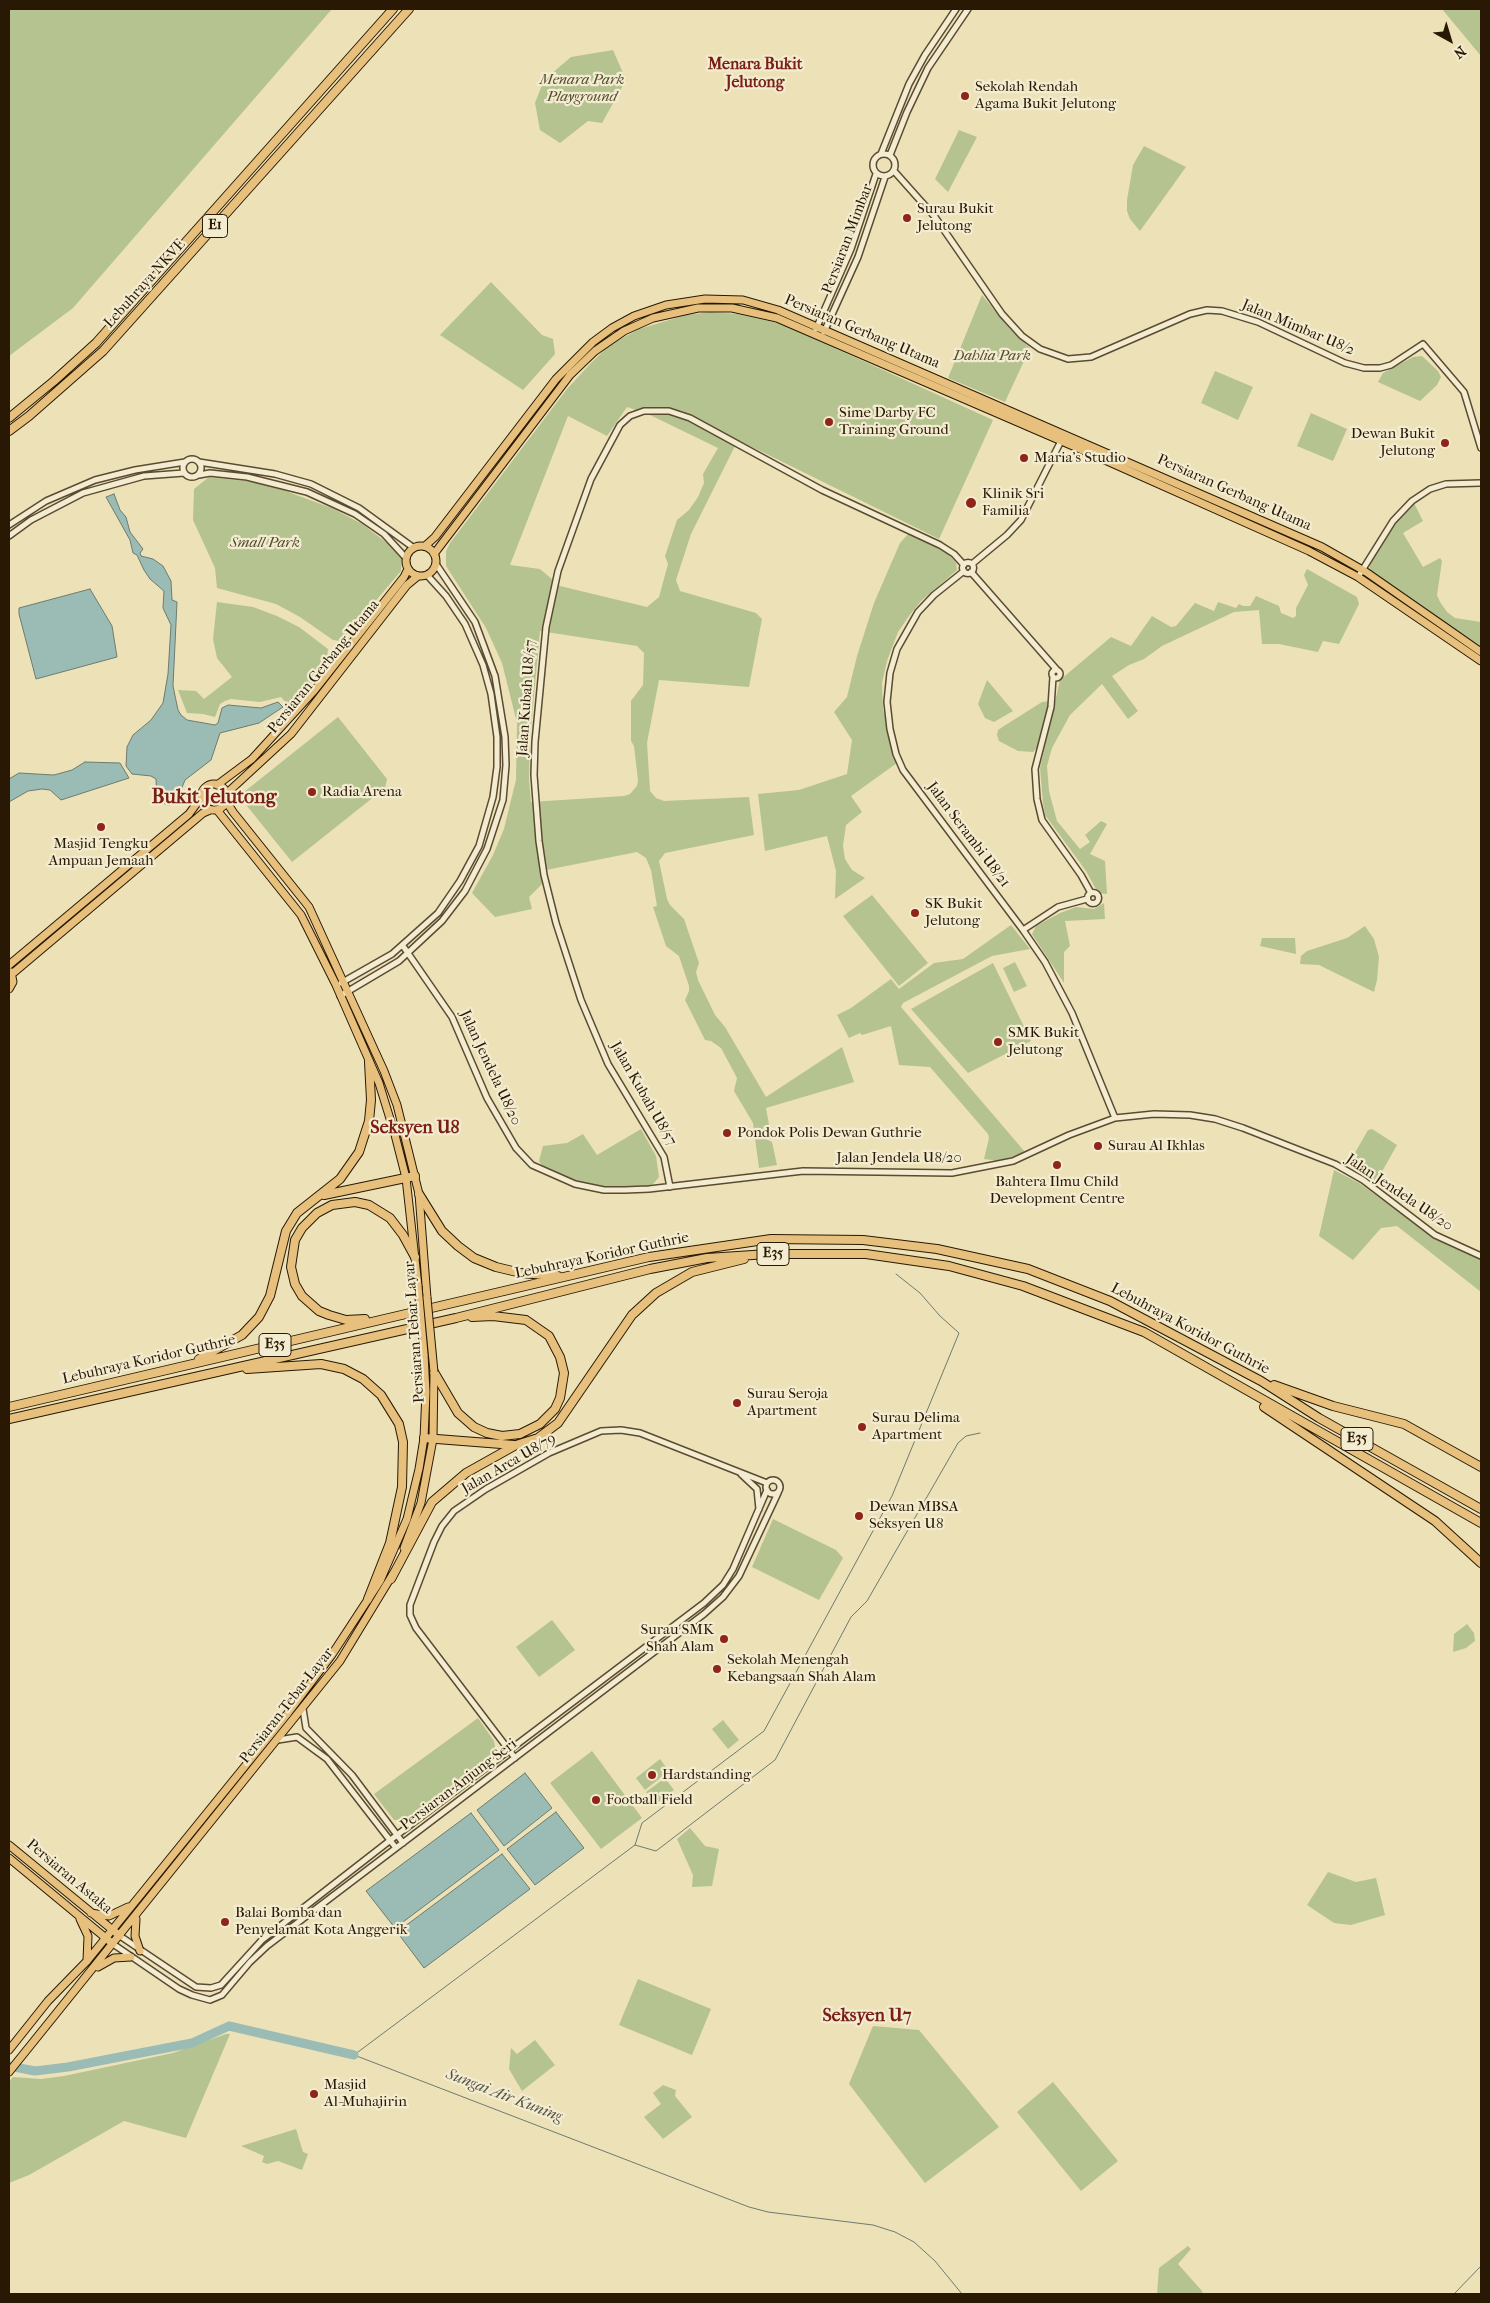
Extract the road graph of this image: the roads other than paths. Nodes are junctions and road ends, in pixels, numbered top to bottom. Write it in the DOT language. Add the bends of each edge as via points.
graph roads {
  1 [pos="393,9"];
  2 [pos="409,9"];
  3 [pos="956,9"];
  4 [pos="968,9"];
  5 [pos="881,154"];
  6 [pos="890,155"];
  7 [pos="894,171"];
  8 [pos="876,174"];
  9 [pos="885,177"];
  10 [pos="815,330"];
  11 [pos="823,334"];
  12 [pos="9,418"];
  13 [pos="9,431"];
  14 [pos="1064,434"];
  15 [pos="1061,442"];
  16 [pos="1481,448"];
  17 [pos="186,462"];
  18 [pos="199,462"];
  19 [pos="184,473"];
  20 [pos="199,475"];
  21 [pos="1481,483"];
  22 [pos="9,525"];
  23 [pos="9,536"];
  24 [pos="424,546"];
  25 [pos="414,548"];
  26 [pos="434,554"];
  27 [pos="406,558"];
  28 [pos="436,564"];
  29 [pos="964,564"];
  30 [pos="972,564"];
  31 [pos="408,569"];
  32 [pos="1362,570"];
  33 [pos="964,572"];
  34 [pos="972,572"];
  35 [pos="427,575"];
  36 [pos="418,576"];
  37 [pos="1358,577"];
  38 [pos="1481,652"];
  39 [pos="1481,661"];
  40 [pos="218,784"];
  41 [pos="226,797"];
  42 [pos="200,799"];
  43 [pos="213,810"];
  44 [pos="1091,893"];
  45 [pos="1087,900"];
  46 [pos="1024,930"];
  47 [pos="402,946"];
  48 [pos="408,954"];
  49 [pos="9,965"];
  50 [pos="10,972"];
  51 [pos="344,982"];
  52 [pos="336,985"];
  53 [pos="9,989"];
  54 [pos="348,992"];
  55 [pos="340,996"];
  56 [pos="369,1062"];
  57 [pos="1115,1118"];
  58 [pos="415,1176"];
  59 [pos="406,1178"];
  60 [pos="670,1187"];
  61 [pos="419,1194"];
  62 [pos="318,1196"];
  63 [pos="768,1254"];
  64 [pos="1481,1256"];
  65 [pos="415,1257"];
  66 [pos="565,1277"];
  67 [pos="456,1318"];
  68 [pos="372,1320"];
  69 [pos="233,1368"];
  70 [pos="177,1369"];
  71 [pos="434,1372"];
  72 [pos="1217,1375"];
  73 [pos="1261,1380"];
  74 [pos="9,1407"];
  75 [pos="9,1419"];
  76 [pos="424,1438"];
  77 [pos="433,1439"];
  78 [pos="516,1445"];
  79 [pos="1481,1467"];
  80 [pos="738,1471"];
  81 [pos="767,1482"];
  82 [pos="766,1490"];
  83 [pos="778,1492"];
  84 [pos="760,1509"];
  85 [pos="1481,1509"];
  86 [pos="1481,1523"];
  87 [pos="1481,1563"];
  88 [pos="391,1579"];
  89 [pos="368,1599"];
  90 [pos="303,1709"];
  91 [pos="278,1740"];
  92 [pos="508,1750"];
  93 [pos="515,1758"];
  94 [pos="397,1835"];
  95 [pos="390,1840"];
  96 [pos="403,1842"];
  97 [pos="9,1844"];
  98 [pos="396,1848"];
  99 [pos="9,1858"];
  100 [pos="135,1902"];
  101 [pos="89,1912"];
  102 [pos="79,1916"];
  103 [pos="136,1916"];
  104 [pos="112,1930"];
  105 [pos="120,1936"];
  106 [pos="106,1938"];
  107 [pos="114,1944"];
  108 [pos="140,1951"];
  109 [pos="131,1957"];
  110 [pos="87,1961"];
  111 [pos="92,1971"];
  112 [pos="9,2050"];
  113 [pos="9,2072"];
  1 -- 12 [label="highway, Lebuhraya NKVE / E1" via="96,343"];
  2 -- 13 [label="highway, Lebuhraya NKVE / E1" via="103,351"];
  3 -- 5 [label="street" via="906,90"];
  4 -- 6 [label="street" via="928,68 906,112"];
  5 -- 6 [label="street"];
  5 -- 8 [label="street" via="872,164"];
  6 -- 7 [label="street"];
  7 -- 9 [label="street"];
  7 -- 16 [label="street, Jalan Mimbar U8/2" via="926,206 1010,324 1033,345 1058,357 1091,358 1190,314 1207,310 1258,322 1345,363 1364,368 1391,365 1423,344 1464,392"];
  8 -- 9 [label="street"];
  8 -- 10 [label="street, Persiaran Mimbar" via="851,249"];
  9 -- 11 [label="street, Persiaran Mimbar" via="858,257"];
  10 -- 11 [label="main road, Persiaran Gerbang Utama"];
  10 -- 24 [label="main road, Persiaran Gerbang Utama" via="764,306 717,298 655,308 612,328 584,349 562,372"];
  10 -- 26 [label="main road, Persiaran Gerbang Utama" via="761,313 710,308 677,312 624,331 595,351 570,375"];
  11 -- 14 [label="main road, Persiaran Gerbang Utama"];
  11 -- 15 [label="main road, Persiaran Gerbang Utama"];
  14 -- 15 [label="street"];
  14 -- 32 [label="main road, Persiaran Gerbang Utama" via="1322,547"];
  15 -- 30 [label="street" via="1021,520"];
  15 -- 37 [label="main road, Persiaran Gerbang Utama" via="1246,521"];
  17 -- 18 [label="street" via="192,459"];
  17 -- 19 [label="street"];
  17 -- 22 [label="street" via="95,480 46,502"];
  18 -- 20 [label="street" via="202,467"];
  18 -- 25 [label="street" via="275,474 311,484 359,508"];
  19 -- 20 [label="street" via="192,478"];
  19 -- 23 [label="street" via="144,476 83,493 31,520"];
  20 -- 27 [label="street" via="247,477 307,492 355,514 384,534"];
  21 -- 32 [label="street" via="1446,484 1417,497 1393,521"];
  24 -- 25 [label="main road"];
  24 -- 26 [label="main road"];
  25 -- 27 [label="main road"];
  26 -- 28 [label="main road"];
  27 -- 31 [label="main road"];
  28 -- 35 [label="main road"];
  28 -- 48 [label="street" via="475,622 490,660 503,720 505,778 497,822 473,878 442,921"];
  29 -- 30 [label="street"];
  29 -- 33 [label="street"];
  29 -- 60 [label="street, Jalan Kubah U8/57" via="940,545 822,490 690,418 669,410 644,410 630,416 616,430 591,479 549,606 535,742 539,841 544,874 566,958 581,1000 608,1064 664,1157"];
  30 -- 34 [label="street"];
  31 -- 36 [label="main road"];
  31 -- 40 [label="main road, Persiaran Gerbang Utama" via="313,692 252,759"];
  32 -- 37 [label="street"];
  32 -- 38 [label="main road, Persiaran Gerbang Utama"];
  33 -- 34 [label="street"];
  33 -- 46 [label="street, Jalan Serambi U8/21" via="925,603 903,636 888,686 890,729 904,770"];
  34 -- 44 [label="street" via="1047,658 1055,674 1052,707 1036,769 1038,804 1042,820 1082,875"];
  35 -- 36 [label="main road"];
  35 -- 47 [label="street" via="465,624 483,665 495,721 497,767 485,828 467,871 438,913"];
  36 -- 41 [label="main road, Persiaran Gerbang Utama" via="407,585 291,734"];
  37 -- 39 [label="main road, Persiaran Gerbang Utama"];
  40 -- 41 [label="main road"];
  40 -- 42 [label="main road, Persiaran Gerbang Utama" via="204,788"];
  41 -- 43 [label="main road, Persiaran Gerbang Utama"];
  41 -- 51 [label="main road, Persiaran Tebar Layar" via="233,812 308,907"];
  42 -- 43 [label="main road" via="203,806"];
  42 -- 49 [label="main road, Persiaran Gerbang Utama" via="189,814"];
  43 -- 50 [label="main road, Persiaran Gerbang Utama" via="203,813"];
  43 -- 52 [label="main road, Persiaran Tebar Layar" via="294,904"];
  44 -- 45 [label="street"];
  44 -- 45 [label="street" via="1097,895 1097,901 1092,904"];
  45 -- 46 [label="street" via="1058,907"];
  46 -- 57 [label="street, Jalan Serambi U8/21" via="1064,997"];
  47 -- 48 [label="street, Jalan Jendela U8/20"];
  47 -- 51 [label="street"];
  48 -- 54 [label="street"];
  48 -- 60 [label="street, Jalan Jendela U8/20" via="460,1030 494,1113 524,1157 548,1173 584,1186 616,1190"];
  50 -- 53 [label="main road, Persiaran Gerbang Utama" via="13,982"];
  51 -- 52 [label="street"];
  51 -- 54 [label="main road, Persiaran Tebar Layar"];
  52 -- 55 [label="main road, Persiaran Tebar Layar"];
  54 -- 55 [label="street"];
  54 -- 58 [label="main road, Persiaran Tebar Layar" via="384,1071"];
  55 -- 56 [label="main road, Persiaran Tebar Layar"];
  56 -- 59 [label="main road, Persiaran Tebar Layar" via="379,1083"];
  56 -- 62 [label="highway" via="371,1100 364,1138 340,1179"];
  57 -- 60 [label="street, Jalan Jendela U8/20" via="1013,1161 952,1173 804,1171"];
  57 -- 64 [label="street, Jalan Jendela U8/20" via="1173,1114 1221,1120 1287,1143 1356,1175 1435,1235"];
  58 -- 59 [label="highway"];
  58 -- 61 [label="main road, Persiaran Tebar Layar"];
  59 -- 62 [label="highway"];
  59 -- 65 [label="main road, Persiaran Tebar Layar"];
  61 -- 66 [label="highway" via="442,1231 474,1258 521,1273"];
  61 -- 71 [label="main road, Persiaran Tebar Layar, bridge"];
  62 -- 70 [label="highway" via="297,1213 286,1231 270,1296 259,1317 242,1336"];
  63 -- 67 [label="highway, Lebuhraya Koridor Guthrie / E35" via="707,1258"];
  63 -- 72 [label="highway, Lebuhraya Koridor Guthrie / E35" via="866,1254 949,1266 1023,1286 1144,1332"];
  63 -- 78 [label="highway" via="692,1272 656,1292 632,1316 558,1423 538,1438"];
  65 -- 68 [label="highway" via="390,1218 369,1205 355,1202 332,1205 317,1213 302,1228 295,1240 291,1268 302,1296 329,1315 346,1320"];
  65 -- 76 [label="main road, Persiaran Tebar Layar, bridge" via="426,1392"];
  66 -- 68 [label="highway, Lebuhraya Koridor Guthrie / E35"];
  66 -- 73 [label="highway, Lebuhraya Koridor Guthrie / E35" via="649,1257 771,1239 863,1240 937,1249 1028,1270 1110,1301"];
  67 -- 69 [label="highway, Lebuhraya Koridor Guthrie / E35"];
  67 -- 71 [label="highway" via="493,1316 526,1320 539,1328 549,1336 560,1357 564,1373 560,1398 546,1419 533,1428 520,1434 502,1436 487,1433 458,1413"];
  68 -- 70 [label="highway, Lebuhraya Koridor Guthrie / E35"];
  69 -- 75 [label="highway, Lebuhraya Koridor Guthrie / E35"];
  69 -- 89 [label="highway" via="321,1364 344,1369 363,1379 389,1406 403,1442 402,1487 390,1543"];
  70 -- 74 [label="highway, Lebuhraya Koridor Guthrie / E35"];
  71 -- 77 [label="main road, Persiaran Tebar Layar"];
  72 -- 86 [label="highway, Lebuhraya Koridor Guthrie / E35"];
  72 -- 87 [label="highway" via="1434,1521"];
  73 -- 79 [label="highway" via="1342,1408 1404,1424"];
  73 -- 85 [label="highway, Lebuhraya Koridor Guthrie / E35" via="1319,1418"];
  76 -- 77 [label="highway"];
  76 -- 89 [label="main road, Persiaran Tebar Layar" via="407,1519"];
  77 -- 78 [label="highway"];
  77 -- 88 [label="main road, Persiaran Tebar Layar" via="421,1503"];
  78 -- 88 [label="highway" via="466,1473 432,1502"];
  80 -- 81 [label="street, Jalan Arca U8/79"];
  80 -- 84 [label="street" via="757,1490"];
  80 -- 92 [label="street, Jalan Arca U8/79" via="640,1433 601,1431 549,1453 454,1511 438,1534 410,1605 410,1615 412,1623"];
  81 -- 82 [label="street"];
  81 -- 83 [label="street" via="774,1479 779,1482"];
  82 -- 83 [label="street" via="772,1494"];
  82 -- 84 [label="street, Persiaran Anjung Seri"];
  83 -- 93 [label="street, Persiaran Anjung Seri" via="739,1576 723,1597"];
  84 -- 92 [label="street, Persiaran Anjung Seri" via="734,1569 723,1585 704,1603"];
  88 -- 90 [label="main road, Persiaran Tebar Layar" via="340,1661"];
  89 -- 100 [label="main road, Persiaran Tebar Layar" via="288,1713"];
  90 -- 91 [label="main road, Persiaran Tebar Layar"];
  90 -- 94 [label="street" via="306,1728 352,1775"];
  91 -- 95 [label="street" via="297,1738 327,1759"];
  91 -- 103 [label="main road, Persiaran Tebar Layar"];
  92 -- 93 [label="street, Jalan Arca U8/79"];
  92 -- 94 [label="street, Persiaran Anjung Seri"];
  93 -- 96 [label="street, Persiaran Anjung Seri"];
  94 -- 95 [label="street, Persiaran Anjung Seri"];
  94 -- 96 [label="street"];
  95 -- 98 [label="street"];
  95 -- 108 [label="street, Persiaran Anjung Seri" via="262,1940 221,1984 211,1988 196,1987"];
  96 -- 98 [label="street, Persiaran Anjung Seri"];
  97 -- 101 [label="main road, Persiaran Astaka"];
  98 -- 109 [label="street, Persiaran Anjung Seri" via="267,1946 228,1991 217,1998 202,1998 180,1989"];
  99 -- 102 [label="main road, Persiaran Astaka"];
  100 -- 101 [label="main road" via="109,1916"];
  100 -- 104 [label="main road, Persiaran Tebar Layar"];
  101 -- 104 [label="main road, Persiaran Astaka"];
  102 -- 106 [label="main road, Persiaran Astaka"];
  102 -- 110 [label="main road" via="88,1936"];
  103 -- 105 [label="main road, Persiaran Tebar Layar"];
  103 -- 108 [label="main road" via="135,1936"];
  104 -- 105 [label="main road, Persiaran Astaka"];
  104 -- 106 [label="main road, Persiaran Tebar Layar"];
  105 -- 107 [label="main road, Persiaran Tebar Layar"];
  105 -- 108 [label="street, Persiaran Anjung Seri"];
  106 -- 107 [label="main road, Persiaran Astaka"];
  106 -- 110 [label="main road, Persiaran Tebar Layar"];
  107 -- 109 [label="street, Persiaran Anjung Seri"];
  107 -- 111 [label="main road, Persiaran Tebar Layar"];
  109 -- 111 [label="main road" via="110,1959"];
  110 -- 112 [label="main road, Persiaran Tebar Layar"];
  111 -- 113 [label="main road, Persiaran Tebar Layar"];
}
